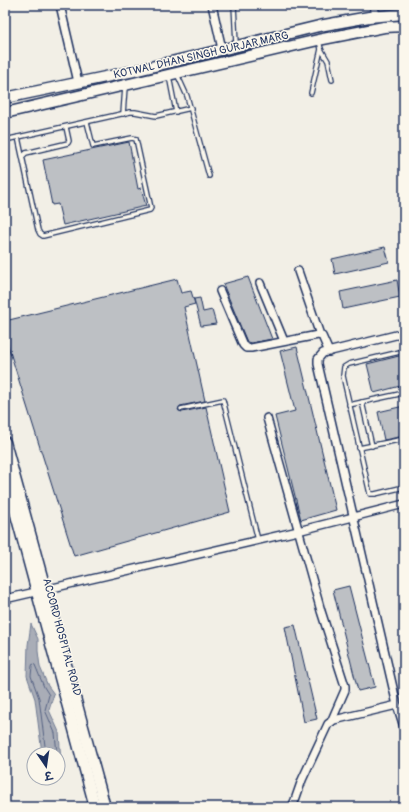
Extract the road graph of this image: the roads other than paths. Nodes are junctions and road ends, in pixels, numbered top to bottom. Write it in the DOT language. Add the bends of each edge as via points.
graph roads {
  1 [pos="60,5"];
  2 [pos="212,5"];
  3 [pos="234,5"];
  4 [pos="374,5"];
  5 [pos="404,14"];
  6 [pos="376,17"];
  7 [pos="404,26"];
  8 [pos="320,44"];
  9 [pos="236,45"];
  10 [pos="222,48"];
  11 [pos="172,74"];
  12 [pos="332,80"];
  13 [pos="78,82"];
  14 [pos="125,85"];
  15 [pos="311,93"];
  16 [pos="5,98"];
  17 [pos="191,108"];
  18 [pos="176,112"];
  19 [pos="5,113"];
  20 [pos="123,114"];
  21 [pos="87,122"];
  22 [pos="66,127"];
  23 [pos="18,137"];
  24 [pos="5,140"];
  25 [pos="23,156"];
  26 [pos="209,176"];
  27 [pos="298,271"];
  28 [pos="260,283"];
  29 [pos="220,291"];
  30 [pos="404,334"];
  31 [pos="320,335"];
  32 [pos="284,342"];
  33 [pos="404,351"];
  34 [pos="328,352"];
  35 [pos="404,392"];
  36 [pos="362,402"];
  37 [pos="349,405"];
  38 [pos="181,409"];
  39 [pos="267,418"];
  40 [pos="404,439"];
  41 [pos="5,442"];
  42 [pos="372,446"];
  43 [pos="359,448"];
  44 [pos="5,474"];
  45 [pos="404,487"];
  46 [pos="404,504"];
  47 [pos="354,517"];
  48 [pos="298,531"];
  49 [pos="258,540"];
  50 [pos="41,590"];
  51 [pos="5,599"];
  52 [pos="398,705"];
  53 [pos="331,722"];
  54 [pos="404,727"];
  55 [pos="95,807"];
  56 [pos="105,807"];
  57 [pos="292,807"];
  1 -- 13 [label="street"];
  2 -- 10 [label="street"];
  3 -- 9 [label="lane"];
  4 -- 6 [label="street"];
  5 -- 6 [label="street, KOTWAL DHAN SINGH GURJAR MARG"];
  6 -- 9 [label="street, KOTWAL DHAN SINGH GURJAR MARG" via="318,26"];
  7 -- 8 [label="street, KOTWAL DHAN SINGH GURJAR MARG" via="384,27"];
  8 -- 11 [label="street, KOTWAL DHAN SINGH GURJAR MARG"];
  8 -- 12 [label="lane" via="328,61"];
  8 -- 15 [label="lane"];
  9 -- 10 [label="street, KOTWAL DHAN SINGH GURJAR MARG"];
  10 -- 13 [label="street, KOTWAL DHAN SINGH GURJAR MARG" via="134,71"];
  11 -- 14 [label="street, KOTWAL DHAN SINGH GURJAR MARG"];
  11 -- 17 [label="lane" via="187,96"];
  11 -- 18 [label="lane"];
  13 -- 16 [label="street, KOTWAL DHAN SINGH GURJAR MARG"];
  14 -- 19 [label="street, KOTWAL DHAN SINGH GURJAR MARG"];
  14 -- 20 [label="lane"];
  17 -- 18 [label="lane"];
  17 -- 26 [label="lane"];
  18 -- 20 [label="lane" via="156,116 135,112"];
  20 -- 21 [label="lane"];
  21 -- 22 [label="lane"];
  21 -- 25 [label="lane" via="92,146 136,139 150,210 43,236 38,230"];
  22 -- 23 [label="lane"];
  22 -- 25 [label="lane" via="68,143 26,153"];
  23 -- 24 [label="lane"];
  23 -- 25 [label="lane"];
  27 -- 31 [label="street"];
  28 -- 32 [label="street"];
  29 -- 32 [label="street" via="246,348"];
  30 -- 34 [label="street"];
  31 -- 32 [label="street"];
  31 -- 34 [label="street"];
  33 -- 37 [label="lane" via="344,367 343,376"];
  34 -- 47 [label="street" via="320,356 318,364"];
  35 -- 36 [label="lane"];
  36 -- 37 [label="lane"];
  36 -- 42 [label="lane"];
  37 -- 43 [label="lane"];
  38 -- 49 [label="lane" via="223,400"];
  39 -- 48 [label="street"];
  40 -- 42 [label="lane"];
  41 -- 50 [label="street"];
  42 -- 43 [label="lane"];
  43 -- 45 [label="lane" via="370,494"];
  44 -- 50 [label="street, ACCORD HOSPITAL ROAD"];
  46 -- 47 [label="street"];
  47 -- 48 [label="street"];
  47 -- 52 [label="street"];
  48 -- 49 [label="street"];
  48 -- 53 [label="street" via="345,686"];
  49 -- 50 [label="street"];
  50 -- 51 [label="street"];
  50 -- 55 [label="street, ACCORD HOSPITAL ROAD"];
  50 -- 56 [label="street"];
  52 -- 53 [label="street"];
  52 -- 54 [label="street"];
  53 -- 57 [label="street" via="326,727 304,773"];
}
